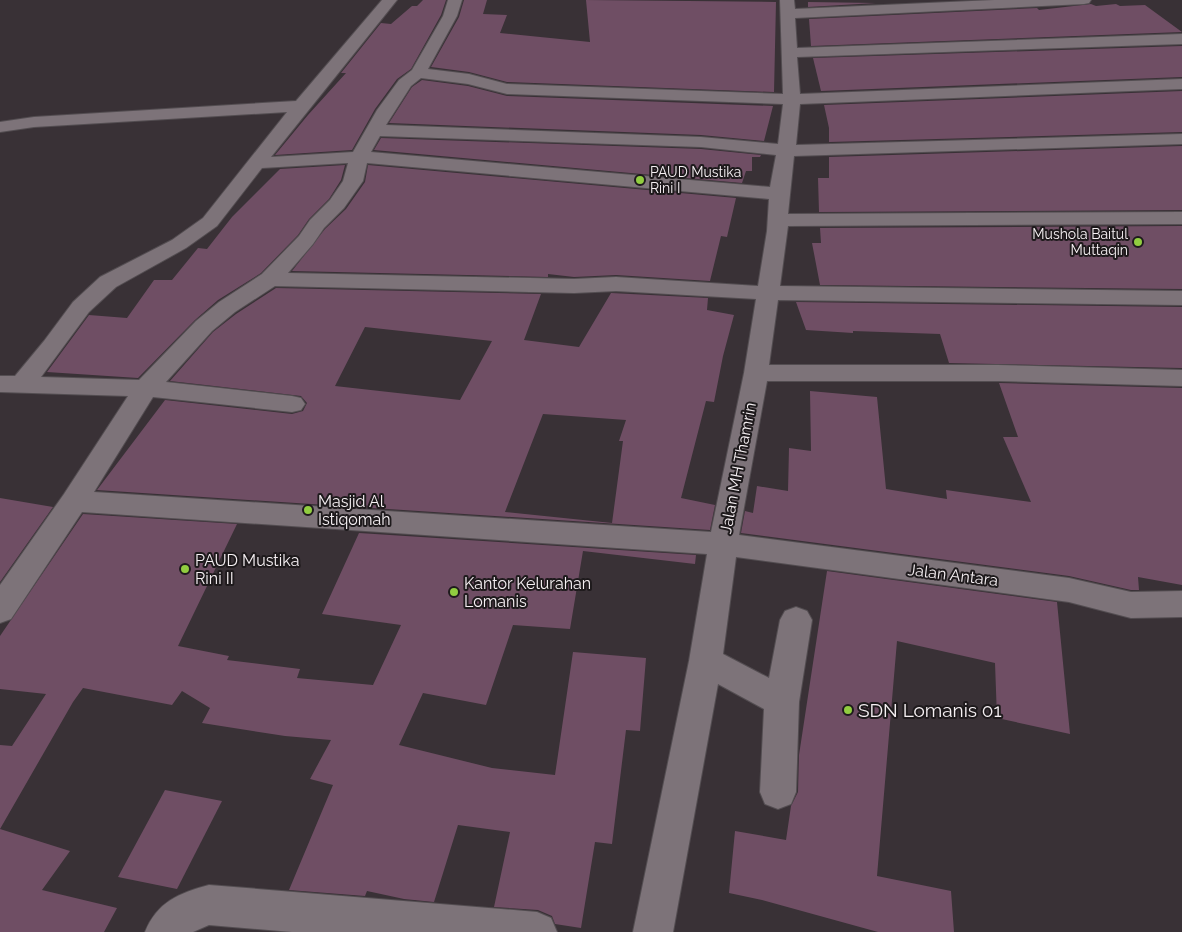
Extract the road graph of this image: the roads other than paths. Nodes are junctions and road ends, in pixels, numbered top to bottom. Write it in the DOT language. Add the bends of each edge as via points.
graph roads {
  1 [pos="390,0"];
  2 [pos="455,0"];
  3 [pos="1084,0"];
  4 [pos="787,7"];
  5 [pos="1182,39"];
  6 [pos="790,52"];
  7 [pos="418,73"];
  8 [pos="1182,84"];
  9 [pos="792,99"];
  10 [pos="302,106"];
  11 [pos="0,127"];
  12 [pos="375,130"];
  13 [pos="1182,139"];
  14 [pos="787,151"];
  15 [pos="359,157"];
  16 [pos="258,163"];
  17 [pos="779,207"];
  18 [pos="1182,218"];
  19 [pos="270,279"];
  20 [pos="767,293"];
  21 [pos="1182,298"];
  22 [pos="756,372"];
  23 [pos="1182,378"];
  24 [pos="11,384"];
  25 [pos="146,388"];
  26 [pos="292,404"];
  27 [pos="74,501"];
  28 [pos="723,544"];
  29 [pos="1182,604"];
  30 [pos="0,610"];
  31 [pos="796,620"];
  32 [pos="706,661"];
  33 [pos="782,702"];
  34 [pos="778,792"];
  35 [pos="165,932"];
  36 [pos="537,932"];
  37 [pos="653,932"];
  1 -- 10 [label="street"];
  2 -- 7 [label="street" via="450,16"];
  3 -- 4 [label="street"];
  4 -- 6 [label="street, Jalan MH Thamrin"];
  5 -- 6 [label="street"];
  6 -- 9 [label="street, Jalan MH Thamrin"];
  7 -- 9 [label="street" via="469,79 507,89"];
  7 -- 12 [label="street" via="405,83"];
  8 -- 9 [label="street"];
  9 -- 14 [label="street, Jalan MH Thamrin"];
  10 -- 11 [label="street" via="34,122"];
  10 -- 16 [label="street"];
  12 -- 14 [label="street" via="701,142"];
  12 -- 15 [label="street"];
  13 -- 14 [label="street"];
  14 -- 17 [label="street, Jalan MH Thamrin"];
  15 -- 16 [label="street"];
  15 -- 17 [label="street"];
  15 -- 19 [label="street" via="354,181"];
  16 -- 24 [label="street" via="210,222 179,244 108,282 81,307 53,346"];
  17 -- 18 [label="street"];
  17 -- 20 [label="street, Jalan MH Thamrin"];
  19 -- 20 [label="street" via="574,286 616,284"];
  19 -- 25 [label="street" via="204,326"];
  20 -- 21 [label="street"];
  20 -- 22 [label="street, Jalan MH Thamrin"];
  22 -- 23 [label="street" via="998,372"];
  22 -- 28 [label="street, Jalan MH Thamrin"];
  24 -- 25 [label="street"];
  25 -- 26 [label="street"];
  25 -- 27 [label="street"];
  27 -- 28 [label="street, Jalan Antara"];
  27 -- 30 [label="street"];
  28 -- 29 [label="street, Jalan Antara" via="1069,590 1131,605"];
  28 -- 32 [label="street, Jalan MH Thamrin"];
  31 -- 33 [label="street"];
  32 -- 33 [label="street"];
  32 -- 37 [label="street, Jalan MH Thamrin"];
  33 -- 34 [label="street"];
  35 -- 36 [label="street" via="171,923 190,910 209,905"];
}
